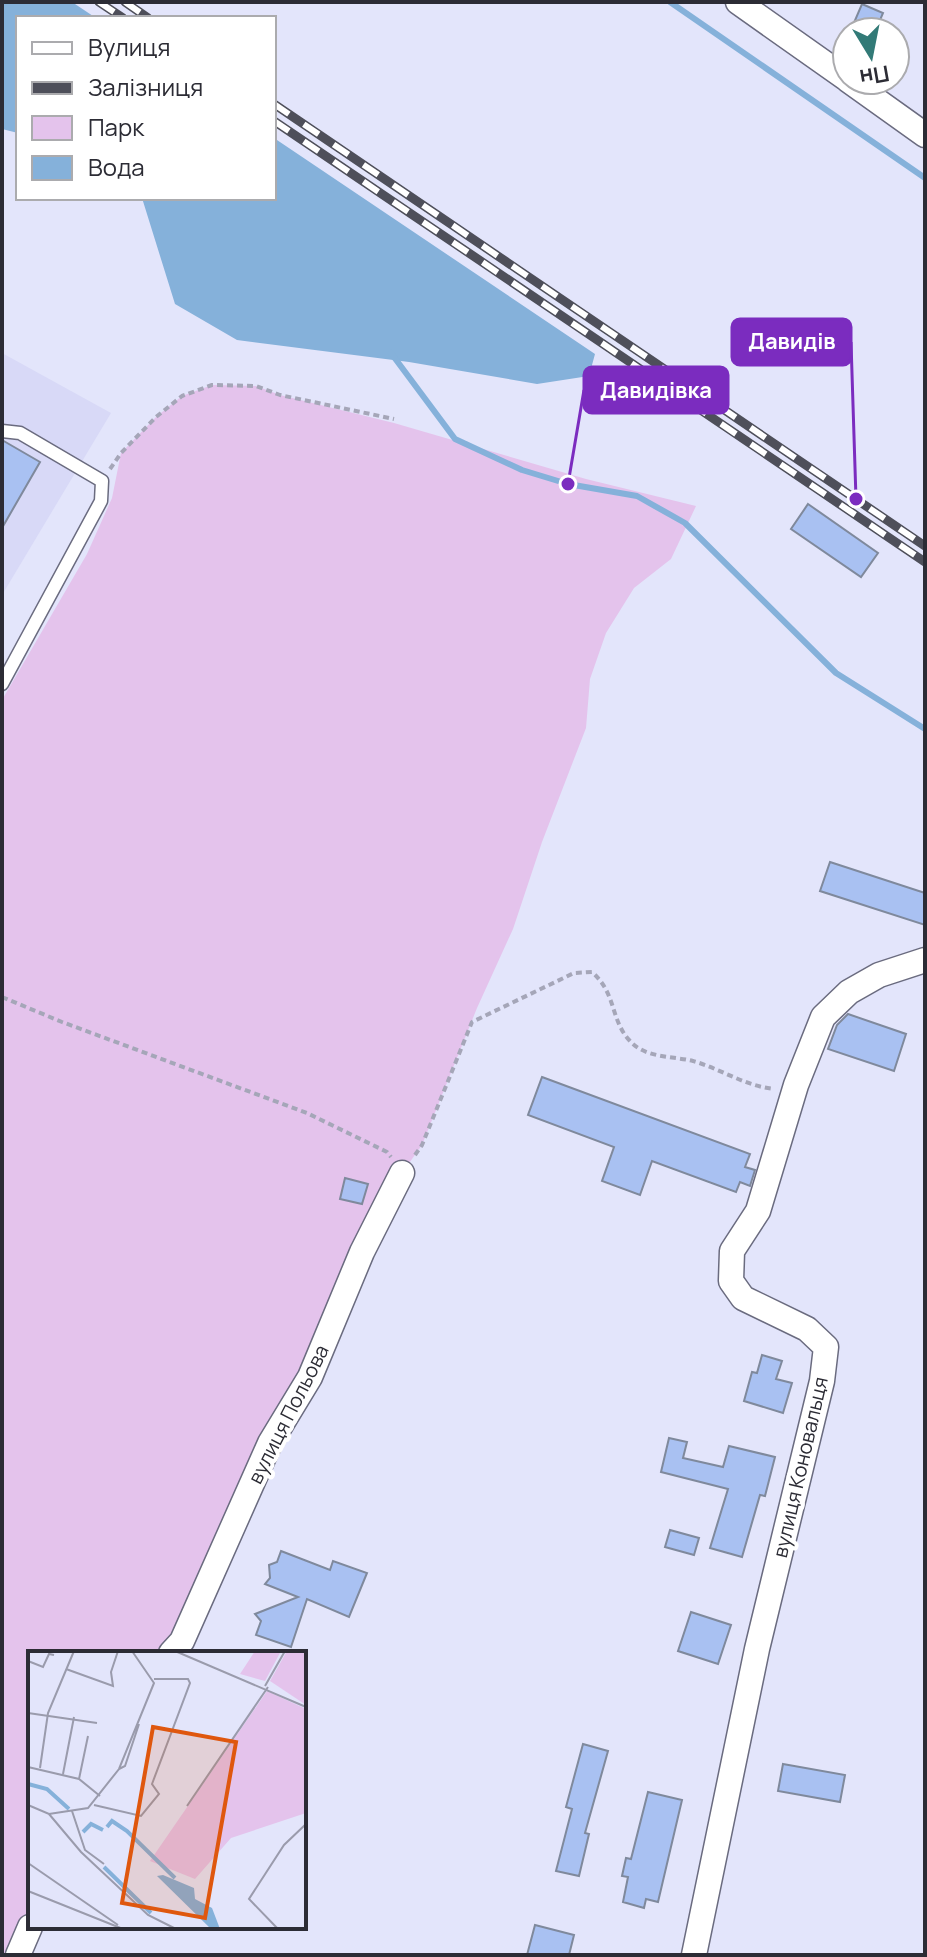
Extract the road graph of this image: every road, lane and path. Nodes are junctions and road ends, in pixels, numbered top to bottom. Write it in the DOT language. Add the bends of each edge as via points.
graph roads {
  1 [pos="738,2"];
  2 [pos="831,68"];
  3 [pos="870,96"];
  4 [pos="925,135"];
  5 [pos="394,419"];
  6 [pos="2,431"];
  7 [pos="102,481"];
  8 [pos="2,684"];
  9 [pos="925,960"];
  10 [pos="2,997"];
  11 [pos="796,1085"];
  12 [pos="402,1173"];
  13 [pos="173,1651"];
  14 [pos="29,1929"];
  15 [pos="18,1955"];
  16 [pos="694,1955"];
  1 -- 2 [label="street"];
  3 -- 4 [label="street"];
  5 -- 7 [label="path" via="256,386 212,385 182,396 156,417"];
  6 -- 7 [label="lane" via="20,433"];
  7 -- 8 [label="lane" via="101,501"];
  9 -- 11 [label="street, вулиця Коновальця" via="879,975 849,992 823,1017"];
  10 -- 12 [label="path" via="307,1113 387,1152"];
  11 -- 12 [label="path" via="755,1087 724,1071 643,1052 619,1025 605,983 592,972 574,973 472,1022 422,1145"];
  11 -- 16 [label="street, вулиця Коновальця" via="758,1211 732,1251 731,1281 743,1298 807,1329 826,1347"];
  12 -- 13 [label="street, вулиця Польова" via="310,1377 270,1443 182,1641"];
  14 -- 15 [label="street"];
}
